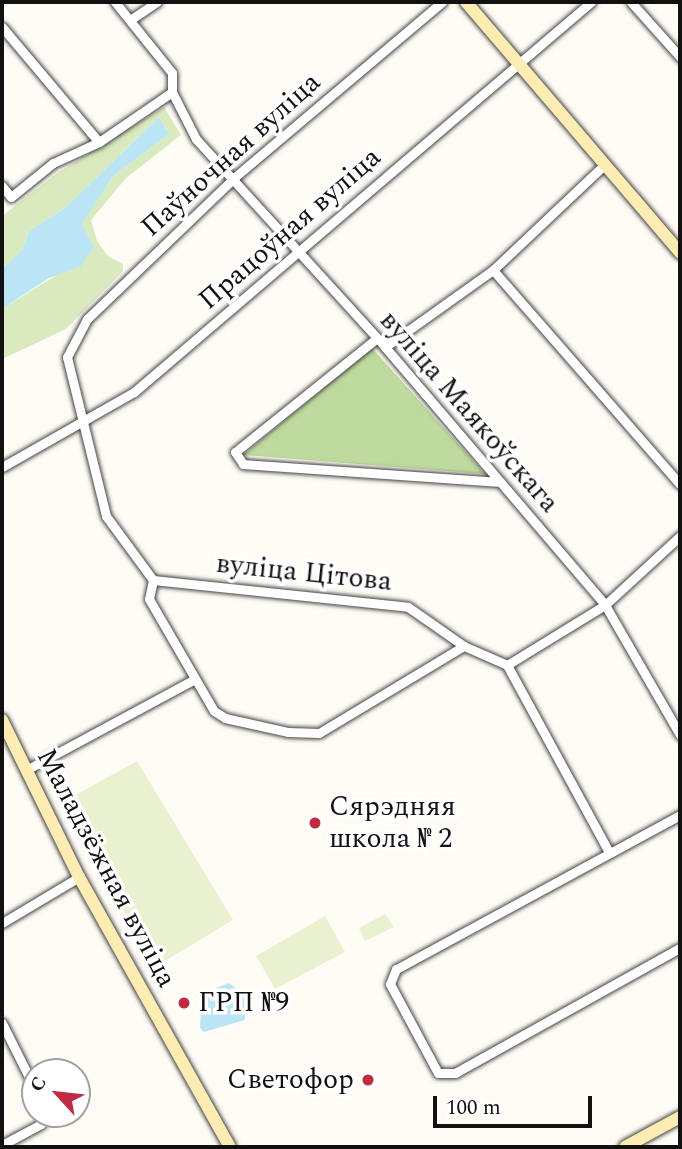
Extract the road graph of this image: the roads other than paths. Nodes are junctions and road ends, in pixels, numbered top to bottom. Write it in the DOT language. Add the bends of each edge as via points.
graph roads {
  1 [pos="115,2"];
  2 [pos="158,2"];
  3 [pos="442,2"];
  4 [pos="466,2"];
  5 [pos="591,2"];
  6 [pos="631,2"];
  7 [pos="130,20"];
  8 [pos="2,27"];
  9 [pos="680,57"];
  10 [pos="518,63"];
  11 [pos="172,92"];
  12 [pos="99,142"];
  13 [pos="604,165"];
  14 [pos="234,177"];
  15 [pos="2,186"];
  16 [pos="299,252"];
  17 [pos="680,253"];
  18 [pos="493,270"];
  19 [pos="377,338"];
  20 [pos="384,347"];
  21 [pos="84,423"];
  22 [pos="2,467"];
  23 [pos="499,482"];
  24 [pos="680,484"];
  25 [pos="680,536"];
  26 [pos="153,580"];
  27 [pos="605,606"];
  28 [pos="464,646"];
  29 [pos="507,665"];
  30 [pos="193,680"];
  31 [pos="2,720"];
  32 [pos="680,735"];
  33 [pos="26,770"];
  34 [pos="680,815"];
  35 [pos="609,852"];
  36 [pos="79,877"];
  37 [pos="2,923"];
  38 [pos="680,948"];
  39 [pos="2,1023"];
  40 [pos="21,1061"];
  41 [pos="680,1117"];
  42 [pos="34,1128"];
  43 [pos="2,1145"];
  44 [pos="230,1147"];
  45 [pos="625,1147"];
  1 -- 7 [label="street, вуліца Маякоўскага"];
  2 -- 7 [label="street"];
  3 -- 14 [label="street, Паўночная вуліца"];
  4 -- 10 [label="street"];
  5 -- 10 [label="street, Працоўная вуліца"];
  6 -- 9 [label="street"];
  7 -- 11 [label="street, вуліца Маякоўскага" via="172,73"];
  8 -- 12 [label="street"];
  10 -- 13 [label="street"];
  10 -- 16 [label="street, Працоўная вуліца"];
  11 -- 12 [label="street"];
  11 -- 14 [label="street, вуліца Маякоўскага" via="197,139"];
  12 -- 15 [label="street" via="53,163 11,197"];
  13 -- 17 [label="street"];
  13 -- 18 [label="street"];
  14 -- 16 [label="street, вуліца Маякоўскага"];
  14 -- 21 [label="street, Паўночная вуліца" via="87,319 67,357"];
  16 -- 19 [label="street, вуліца Маякоўскага"];
  16 -- 21 [label="street, Працоўная вуліца" via="134,392"];
  18 -- 20 [label="street"];
  18 -- 24 [label="street"];
  19 -- 20 [label="street, вуліца Маякоўскага"];
  19 -- 23 [label="street" via="235,452 243,464"];
  20 -- 23 [label="street, вуліца Маякоўскага"];
  21 -- 22 [label="street, Працоўная вуліца"];
  21 -- 26 [label="street" via="106,516"];
  23 -- 27 [label="street, вуліца Маякоўскага"];
  25 -- 27 [label="street"];
  26 -- 28 [label="street, вуліца Цітова" via="408,607"];
  26 -- 30 [label="street" via="149,599"];
  27 -- 29 [label="street"];
  27 -- 32 [label="street, вуліца Маякоўскага"];
  28 -- 29 [label="street, вуліца Цітова"];
  28 -- 30 [label="street" via="319,733 288,732 225,718 214,711"];
  29 -- 35 [label="street"];
  30 -- 33 [label="street"];
  31 -- 33 [label="street, Маладзёжная вуліца"];
  33 -- 36 [label="street, Маладзёжная вуліца"];
  34 -- 35 [label="street"];
  35 -- 38 [label="street" via="397,969 390,984 438,1073 455,1073"];
  36 -- 37 [label="street"];
  36 -- 44 [label="street, Маладзёжная вуліца"];
  39 -- 40 [label="street"];
  41 -- 45 [label="street"];
  42 -- 43 [label="street"];
}
